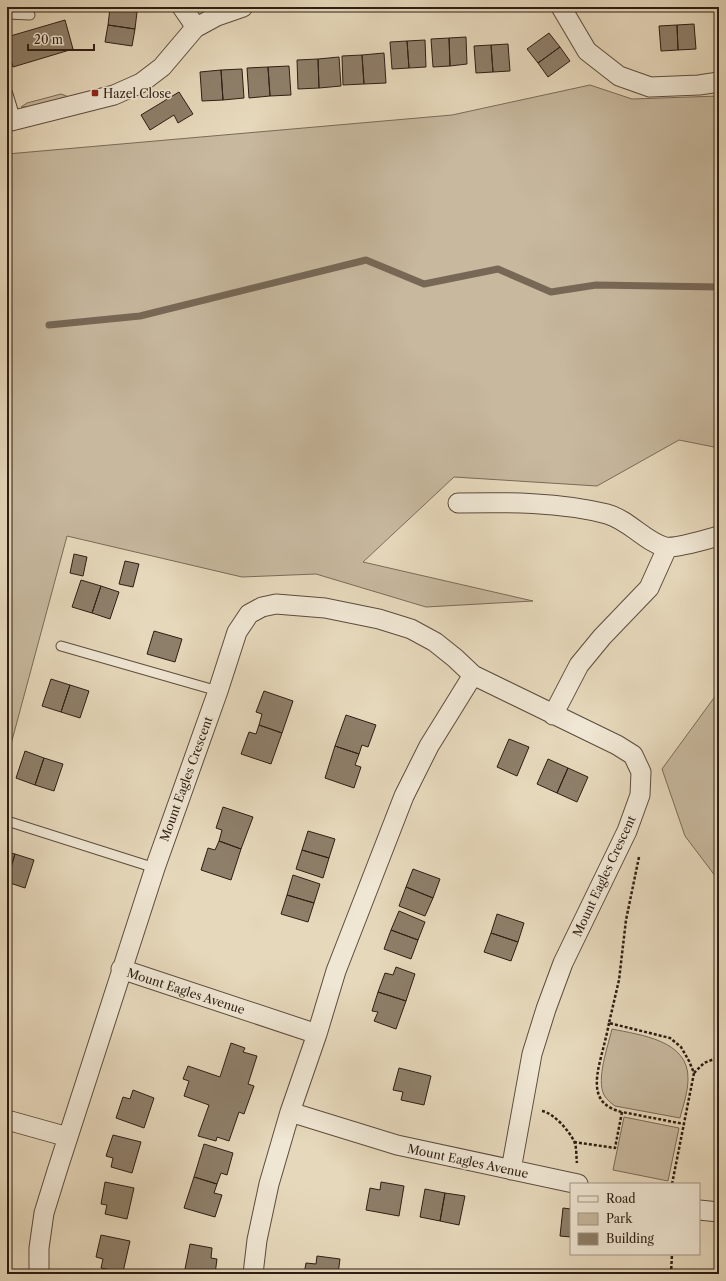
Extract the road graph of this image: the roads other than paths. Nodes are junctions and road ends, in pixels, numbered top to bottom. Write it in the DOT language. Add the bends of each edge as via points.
graph roads {
  1 [pos="182,7"];
  2 [pos="243,7"];
  3 [pos="561,7"];
  4 [pos="7,14"];
  5 [pos="30,15"];
  6 [pos="195,28"];
  7 [pos="719,82"];
  8 [pos="7,91"];
  9 [pos="12,121"];
  10 [pos="458,503"];
  11 [pos="719,536"];
  12 [pos="667,548"];
  13 [pos="61,646"];
  14 [pos="473,675"];
  15 [pos="218,691"];
  16 [pos="553,715"];
  17 [pos="7,821"];
  18 [pos="155,868"];
  19 [pos="121,969"];
  20 [pos="317,1034"];
  21 [pos="290,1112"];
  22 [pos="7,1120"];
  23 [pos="68,1137"];
  24 [pos="511,1170"];
  25 [pos="572,1183"];
  26 [pos="700,1210"];
  27 [pos="719,1212"];
  28 [pos="39,1274"];
  29 [pos="253,1274"];
  1 -- 6 [label="street"];
  2 -- 6 [label="street" via="217,16"];
  3 -- 7 [label="street" via="587,52 619,76 650,87"];
  4 -- 5 [label="lane"];
  6 -- 9 [label="street" via="162,67 141,83 114,95"];
  8 -- 9 [label="lane"];
  10 -- 12 [label="street" via="487,502 579,508 609,515"];
  11 -- 12 [label="street"];
  12 -- 16 [label="street" via="649,588 579,665"];
  13 -- 15 [label="lane"];
  14 -- 15 [label="street, Mount Eagles Crescent" via="435,642 411,629 379,619 325,608 276,604 262,607 249,614 237,632"];
  14 -- 16 [label="street, Mount Eagles Crescent"];
  14 -- 20 [label="street" via="429,746 404,796 336,971"];
  15 -- 18 [label="street, Mount Eagles Crescent"];
  16 -- 24 [label="street, Mount Eagles Crescent" via="633,755 641,772 640,795 626,831 563,963 546,1009 532,1054"];
  17 -- 18 [label="lane"];
  18 -- 19 [label="street, Mount Eagles Crescent"];
  19 -- 20 [label="street, Mount Eagles Avenue"];
  19 -- 23 [label="street, Mount Eagles Avenue"];
  20 -- 21 [label="street"];
  21 -- 24 [label="street, Mount Eagles Avenue" via="396,1145"];
  21 -- 29 [label="street" via="269,1184 257,1240"];
  22 -- 23 [label="street"];
  23 -- 28 [label="street, Mount Eagles Avenue" via="44,1213 39,1248"];
  24 -- 25 [label="street, Mount Eagles Avenue"];
  26 -- 27 [label="street"];
}
